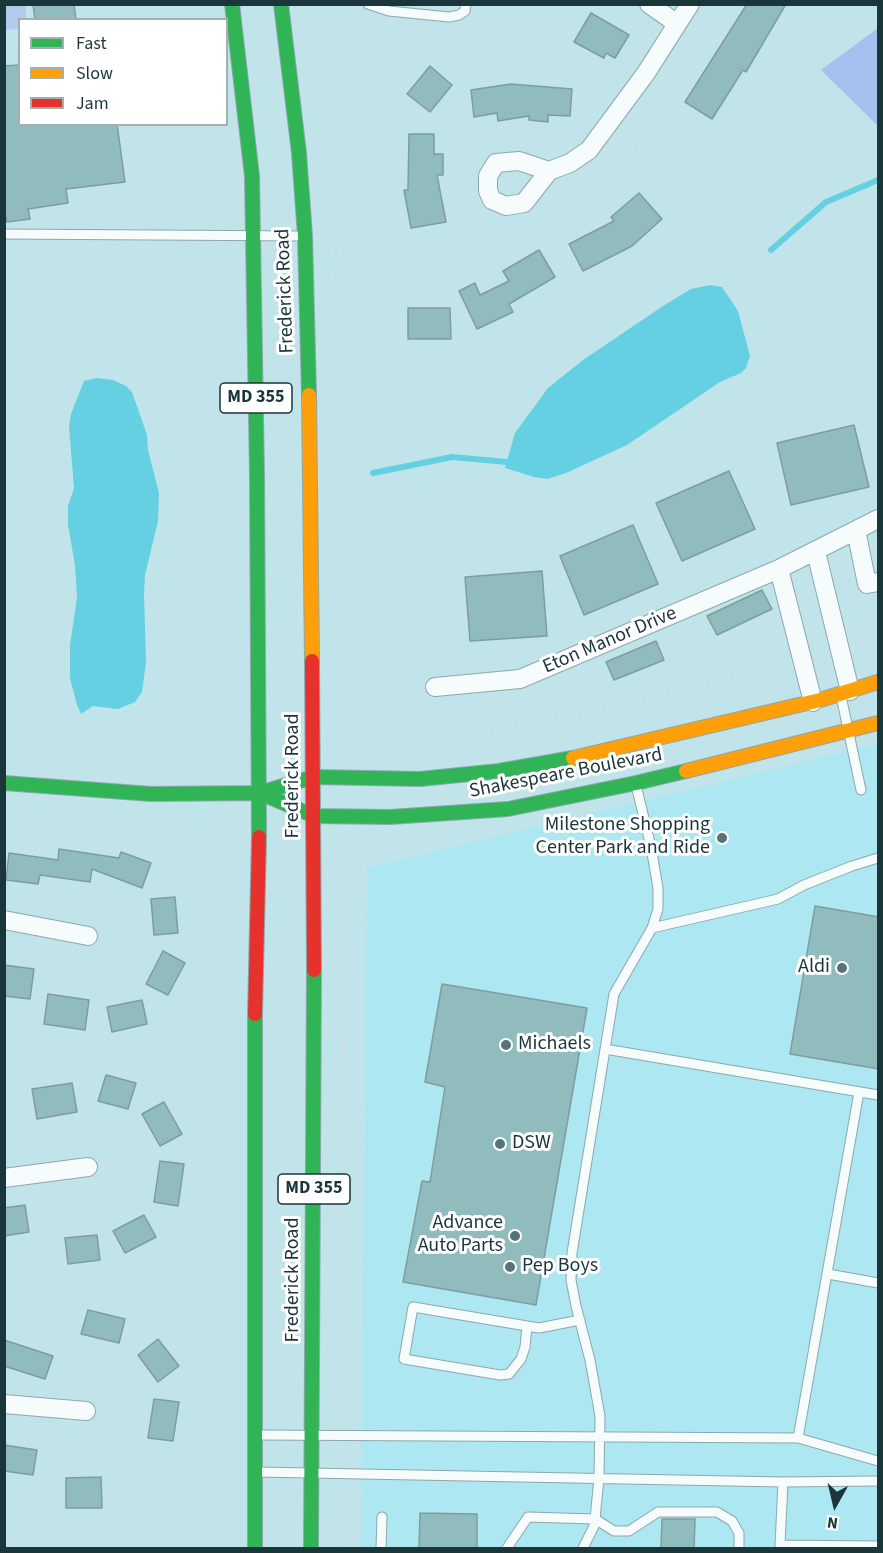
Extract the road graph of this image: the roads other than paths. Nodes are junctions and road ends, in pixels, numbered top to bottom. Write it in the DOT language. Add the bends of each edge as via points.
graph roads {
  1 [pos="232,4"];
  2 [pos="281,4"];
  3 [pos="368,4"];
  4 [pos="466,4"];
  5 [pos="649,4"];
  6 [pos="690,4"];
  7 [pos="676,23"];
  8 [pos="549,171"];
  9 [pos="4,234"];
  10 [pos="253,235"];
  11 [pos="305,236"];
  12 [pos="879,519"];
  13 [pos="856,530"];
  14 [pos="816,552"];
  15 [pos="779,569"];
  16 [pos="879,582"];
  17 [pos="879,682"];
  18 [pos="435,687"];
  19 [pos="845,693"];
  20 [pos="813,702"];
  21 [pos="879,723"];
  22 [pos="848,730"];
  23 [pos="313,777"];
  24 [pos="4,783"];
  25 [pos="636,783"];
  26 [pos="861,790"];
  27 [pos="260,793"];
  28 [pos="314,816"];
  29 [pos="879,858"];
  30 [pos="4,920"];
  31 [pos="652,928"];
  32 [pos="88,936"];
  33 [pos="605,1049"];
  34 [pos="859,1092"];
  35 [pos="879,1095"];
  36 [pos="88,1167"];
  37 [pos="4,1178"];
  38 [pos="828,1274"];
  39 [pos="879,1283"];
  40 [pos="580,1320"];
  41 [pos="527,1326"];
  42 [pos="4,1404"];
  43 [pos="86,1411"];
  44 [pos="255,1434"];
  45 [pos="313,1435"];
  46 [pos="601,1437"];
  47 [pos="798,1438"];
  48 [pos="879,1461"];
  49 [pos="255,1472"];
  50 [pos="312,1473"];
  51 [pos="599,1478"];
  52 [pos="879,1481"];
  53 [pos="783,1482"];
  54 [pos="382,1517"];
  55 [pos="595,1519"];
  56 [pos="879,1546"];
  57 [pos="255,1548"];
  58 [pos="311,1548"];
  59 [pos="381,1548"];
  60 [pos="507,1548"];
  61 [pos="583,1548"];
  62 [pos="739,1548"];
  1 -- 10 [label="main road, Frederick Road / MD 355" via="252,176"];
  2 -- 11 [label="main road, Frederick Road / MD 355"];
  3 -- 4 [label="lane" via="388,11 449,17 465,11"];
  5 -- 7 [label="street"];
  6 -- 7 [label="street"];
  7 -- 8 [label="street" via="646,73 589,150"];
  9 -- 10 [label="lane"];
  10 -- 11 [label="lane"];
  10 -- 27 [label="main road, Frederick Road / MD 355"];
  11 -- 23 [label="main road, Frederick Road / MD 355"];
  12 -- 13 [label="street, Eton Manor Drive"];
  13 -- 14 [label="street, Eton Manor Drive"];
  13 -- 16 [label="street" via="867,584"];
  14 -- 15 [label="street, Eton Manor Drive"];
  14 -- 19 [label="street" via="839,648"];
  15 -- 18 [label="street, Eton Manor Drive" via="520,679"];
  15 -- 20 [label="street"];
  17 -- 19 [label="main road, Shakespeare Boulevard"];
  19 -- 20 [label="main road, Shakespeare Boulevard"];
  19 -- 22 [label="lane"];
  20 -- 23 [label="main road, Shakespeare Boulevard" via="559,761 499,771 420,779"];
  21 -- 22 [label="main road, Shakespeare Boulevard"];
  22 -- 25 [label="main road, Shakespeare Boulevard"];
  22 -- 26 [label="lane"];
  23 -- 27 [label="main road, Shakespeare Boulevard"];
  23 -- 28 [label="main road, Frederick Road / MD 355"];
  24 -- 27 [label="main road, Shakespeare Boulevard" via="151,794"];
  25 -- 28 [label="main road, Shakespeare Boulevard" via="464,813"];
  25 -- 31 [label="lane" via="658,888 658,909"];
  27 -- 28 [label="main road, Shakespeare Boulevard"];
  27 -- 44 [label="main road, Frederick Road / MD 355" via="255,1035"];
  28 -- 45 [label="main road, Frederick Road / MD 355"];
  29 -- 31 [label="lane" via="804,885 778,899"];
  30 -- 32 [label="street"];
  31 -- 33 [label="lane" via="614,994"];
  33 -- 34 [label="lane"];
  33 -- 40 [label="lane" via="572,1253 572,1280"];
  34 -- 35 [label="lane"];
  34 -- 38 [label="lane"];
  36 -- 37 [label="street"];
  38 -- 39 [label="lane"];
  38 -- 47 [label="lane"];
  40 -- 41 [label="lane" via="539,1328"];
  40 -- 46 [label="lane"];
  41 -- 41 [label="lane" via="413,1307 404,1359 509,1374 525,1347"];
  42 -- 43 [label="street"];
  44 -- 45 [label="lane"];
  44 -- 49 [label="main road, Frederick Road / MD 355"];
  45 -- 46 [label="lane"];
  45 -- 50 [label="main road, Frederick Road / MD 355"];
  46 -- 47 [label="lane"];
  46 -- 51 [label="lane"];
  47 -- 48 [label="lane"];
  49 -- 50 [label="lane"];
  49 -- 57 [label="main road, Frederick Road / MD 355"];
  50 -- 51 [label="lane"];
  50 -- 58 [label="main road, Frederick Road / MD 355"];
  51 -- 53 [label="lane"];
  51 -- 55 [label="lane"];
  52 -- 53 [label="lane"];
  53 -- 56 [label="lane" via="780,1545"];
  54 -- 59 [label="lane"];
  55 -- 60 [label="lane" via="528,1517"];
  55 -- 61 [label="lane"];
  55 -- 62 [label="lane" via="614,1531 628,1531 658,1512 717,1512 732,1521 739,1533"];
}
